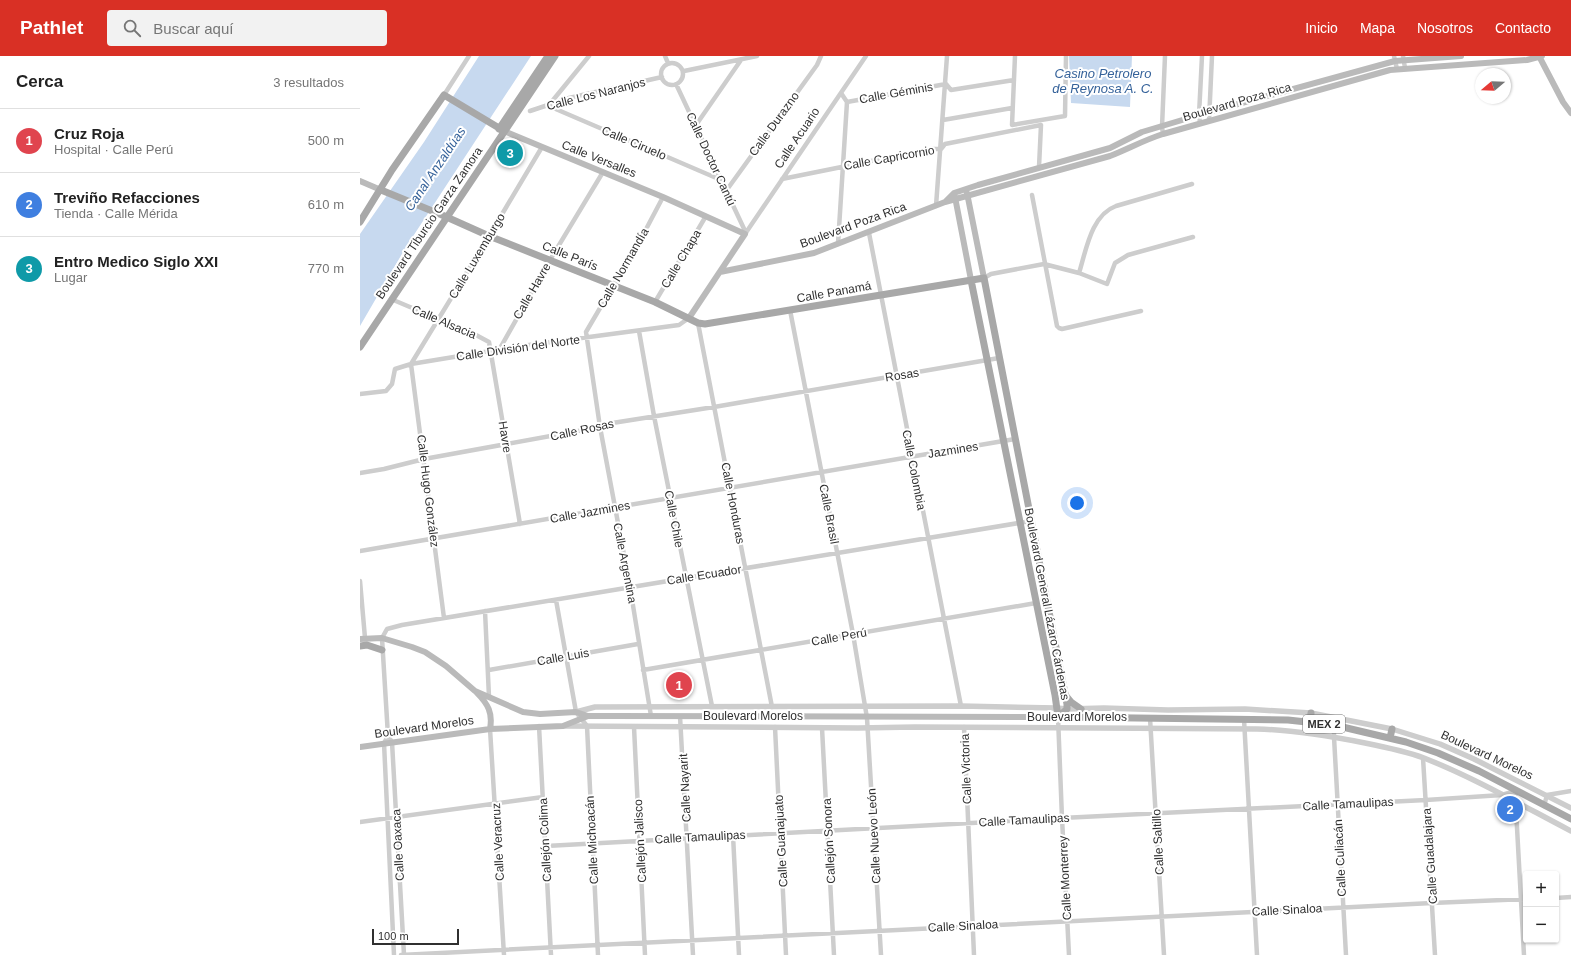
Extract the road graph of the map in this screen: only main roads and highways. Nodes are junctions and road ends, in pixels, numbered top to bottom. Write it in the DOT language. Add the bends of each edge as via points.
graph roads {
  1 [pos="548,56"];
  2 [pos="555,56"];
  3 [pos="1461,56"];
  4 [pos="1540,56"];
  5 [pos="1404,58"];
  6 [pos="1440,58"];
  7 [pos="1395,59"];
  8 [pos="1440,65"];
  9 [pos="1571,113"];
  10 [pos="499,129"];
  11 [pos="360,181"];
  12 [pos="966,189"];
  13 [pos="384,192"];
  14 [pos="954,193"];
  15 [pos="967,196"];
  16 [pos="956,200"];
  17 [pos="945,202"];
  18 [pos="445,216"];
  19 [pos="360,222"];
  20 [pos="745,234"];
  21 [pos="720,272"];
  22 [pos="984,278"];
  23 [pos="971,280"];
  24 [pos="689,318"];
  25 [pos="360,347"];
  26 [pos="1036,605"];
  27 [pos="1052,627"];
  28 [pos="363,638"];
  29 [pos="360,646"];
  30 [pos="382,650"];
  31 [pos="475,691"];
  32 [pos="1065,695"];
  33 [pos="1081,709"];
  34 [pos="1168,710"];
  35 [pos="1311,713"];
  36 [pos="588,716"];
  37 [pos="1058,717"];
  38 [pos="1168,718"];
  39 [pos="1310,722"];
  40 [pos="490,729"];
  41 [pos="1392,729"];
  42 [pos="1390,738"];
  43 [pos="360,747"];
  44 [pos="1571,819"];
  1 -- 10 [label="main road, Boulevard Tiburcio Garza Zamora"];
  2 -- 10 [label="main road"];
  3 -- 6 [label="main road, Boulevard Poza Rica"];
  4 -- 8 [label="main road, Boulevard Poza Rica" via="1527,60"];
  4 -- 9 [label="main road"];
  5 -- 6 [label="main road, Boulevard Poza Rica"];
  5 -- 7 [label="main road, Boulevard Poza Rica"];
  6 -- 8 [label="main road"];
  7 -- 12 [label="main road, Boulevard Poza Rica" via="1142,132 1110,148"];
  8 -- 15 [label="main road, Boulevard Poza Rica" via="1397,69 1200,123 1146,139 1110,156"];
  10 -- 13 [label="main road, Calle Versalles" via="446,96 392,170"];
  10 -- 18 [label="main road, Boulevard Tiburcio Garza Zamora"];
  10 -- 20 [label="main road, Calle Versalles"];
  11 -- 13 [label="main road"];
  12 -- 14 [label="main road, Boulevard Poza Rica"];
  12 -- 15 [label="main road"];
  13 -- 18 [label="main road, Calle París"];
  13 -- 19 [label="main road"];
  14 -- 16 [label="main road, Boulevard General Lázaro Cárdenas"];
  14 -- 17 [label="main road, Boulevard Poza Rica"];
  15 -- 16 [label="main road, Boulevard Poza Rica"];
  15 -- 22 [label="main road"];
  16 -- 17 [label="main road, Boulevard Poza Rica"];
  16 -- 23 [label="main road, Boulevard General Lázaro Cárdenas"];
  17 -- 21 [label="main road, Boulevard Poza Rica" via="814,253"];
  18 -- 24 [label="main road, Calle París"];
  18 -- 25 [label="main road, Boulevard Tiburcio Garza Zamora"];
  20 -- 21 [label="main road, Calle Acuario"];
  21 -- 24 [label="main road, Calle Acuario"];
  22 -- 23 [label="main road, Calle Panamá"];
  22 -- 27 [label="main road, Boulevard General Lázaro Cárdenas"];
  23 -- 24 [label="main road, Calle Panamá" via="712,324 698,323"];
  23 -- 26 [label="main road, Boulevard General Lázaro Cárdenas"];
  26 -- 27 [label="main road" via="1046,626"];
  26 -- 37 [label="main road, Boulevard General Lázaro Cárdenas"];
  27 -- 32 [label="main road, Boulevard General Lázaro Cárdenas"];
  28 -- 31 [label="main road, Boulevard Morelos / MEX 2" via="382,638 425,652"];
  29 -- 30 [label="main road" via="367,645"];
  31 -- 36 [label="main road, Boulevard Morelos / MEX 2" via="530,713 576,712"];
  31 -- 40 [label="main road" via="490,710"];
  32 -- 33 [label="main road"];
  32 -- 37 [label="main road, Boulevard General Lázaro Cárdenas" via="1067,709"];
  34 -- 38 [label="main road"];
  35 -- 39 [label="main road"];
  36 -- 37 [label="main road, Boulevard Morelos / MEX 2"];
  36 -- 40 [label="main road, Boulevard Morelos / MEX 2" via="563,726"];
  37 -- 38 [label="main road, Boulevard Morelos / MEX 2"];
  38 -- 39 [label="main road, Boulevard Morelos / MEX 2"];
  39 -- 42 [label="main road, Boulevard Morelos / MEX 2"];
  40 -- 43 [label="main road, Boulevard Morelos / MEX 2"];
  41 -- 42 [label="main road"];
  42 -- 44 [label="main road, Boulevard Morelos / MEX 2" via="1438,753"];
}
